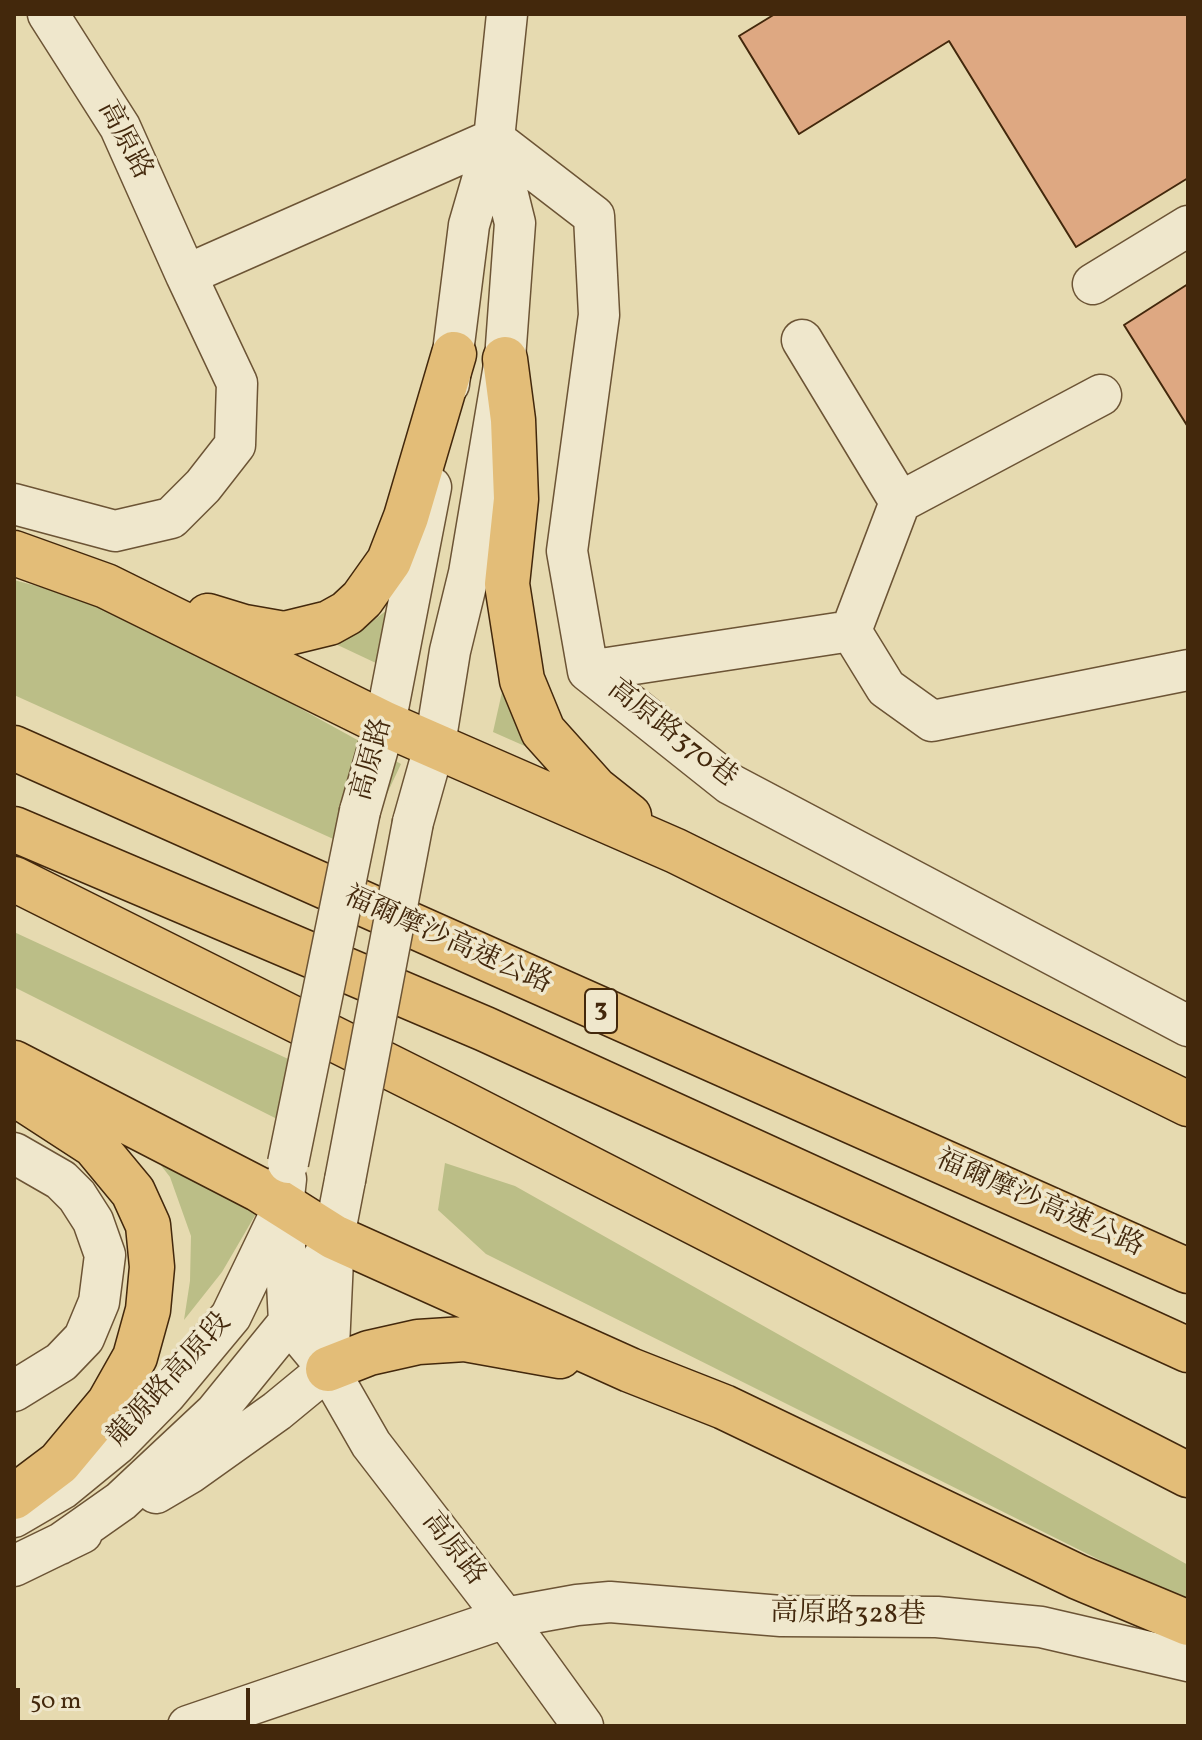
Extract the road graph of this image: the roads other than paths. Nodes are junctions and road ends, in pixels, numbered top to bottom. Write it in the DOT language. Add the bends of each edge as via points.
graph roads {
  1 [pos="48,14"];
  2 [pos="507,14"];
  3 [pos="494,139"];
  4 [pos="1188,226"];
  5 [pos="186,275"];
  6 [pos="1093,284"];
  7 [pos="802,340"];
  8 [pos="454,354"];
  9 [pos="505,359"];
  10 [pos="1101,395"];
  11 [pos="900,502"];
  12 [pos="14,504"];
  13 [pos="14,553"];
  14 [pos="106,586"];
  15 [pos="851,631"];
  16 [pos="1188,670"];
  17 [pos="588,671"];
  18 [pos="385,724"];
  19 [pos="435,744"];
  20 [pos="14,748"];
  21 [pos="14,829"];
  22 [pos="676,851"];
  23 [pos="14,879"];
  24 [pos="1188,1026"];
  25 [pos="14,1063"];
  26 [pos="14,1093"];
  27 [pos="1188,1104"];
  28 [pos="14,1153"];
  29 [pos="283,1206"];
  30 [pos="334,1237"];
  31 [pos="1188,1271"];
  32 [pos="289,1322"];
  33 [pos="1188,1350"];
  34 [pos="328,1369"];
  35 [pos="630,1370"];
  36 [pos="14,1391"];
  37 [pos="1188,1475"];
  38 [pos="14,1497"];
  39 [pos="14,1517"];
  40 [pos="60,1544"];
  41 [pos="14,1566"];
  42 [pos="505,1618"];
  43 [pos="1188,1623"];
  44 [pos="1188,1661"];
  45 [pos="188,1726"];
  46 [pos="583,1726"];
  1 -- 5 [label="street, 高原路" via="120,127"];
  2 -- 3 [label="street, 高原路"];
  3 -- 5 [label="street"];
  3 -- 8 [label="street, 高原路" via="469,225"];
  3 -- 9 [label="street, 高原路" via="515,223"];
  3 -- 17 [label="street, 高原路370巷" via="594,216 599,315 567,551"];
  4 -- 6 [label="street"];
  5 -- 12 [label="street, 高原路" via="237,383 235,445 171,518 115,531"];
  7 -- 11 [label="street"];
  8 -- 14 [label="highway" via="389,561 347,613 284,634"];
  8 -- 18 [label="street, 高原路"];
  9 -- 19 [label="street, 高原路"];
  9 -- 22 [label="highway" via="516,499 507,584 522,680 543,731 595,789"];
  10 -- 11 [label="street"];
  11 -- 15 [label="street"];
  13 -- 14 [label="highway"];
  14 -- 18 [label="highway"];
  15 -- 16 [label="street" via="886,688 932,721"];
  15 -- 17 [label="street"];
  17 -- 24 [label="street, 高原路370巷" via="730,784"];
  18 -- 19 [label="highway"];
  18 -- 29 [label="street, 高原路, bridge" via="360,811"];
  19 -- 22 [label="highway"];
  19 -- 30 [label="street, 高原路, bridge" via="413,822"];
  20 -- 31 [label="highway, 福爾摩沙高速公路 / 3"];
  21 -- 33 [label="highway, 3" via="485,1029"];
  22 -- 27 [label="highway"];
  23 -- 37 [label="highway"];
  25 -- 29 [label="highway"];
  26 -- 38 [label="highway" via="94,1145 133,1192 148,1225 152,1267 148,1310 135,1357 109,1403 59,1463"];
  28 -- 36 [label="street" via="61,1180 77,1196 105,1255 99,1302 84,1338 61,1362"];
  29 -- 30 [label="highway"];
  29 -- 32 [label="street, 高原路"];
  29 -- 39 [label="street, 龍源路高原段" via="231,1316 166,1394 62,1489"];
  30 -- 32 [label="street"];
  30 -- 34 [label="street, 高原路"];
  30 -- 35 [label="highway"];
  32 -- 34 [label="street, 高原路"];
  32 -- 40 [label="street" via="215,1413 121,1501"];
  34 -- 35 [label="highway" via="418,1342 465,1339"];
  34 -- 40 [label="street" via="190,1473"];
  34 -- 42 [label="street, 高原路" via="371,1444"];
  35 -- 43 [label="highway" via="724,1407 1078,1577"];
  40 -- 41 [label="street"];
  42 -- 44 [label="street, 高原路328巷" via="610,1602 781,1616 937,1617 1041,1627"];
  42 -- 45 [label="street, 高原路328巷"];
  42 -- 46 [label="street, 高原路"];
}
